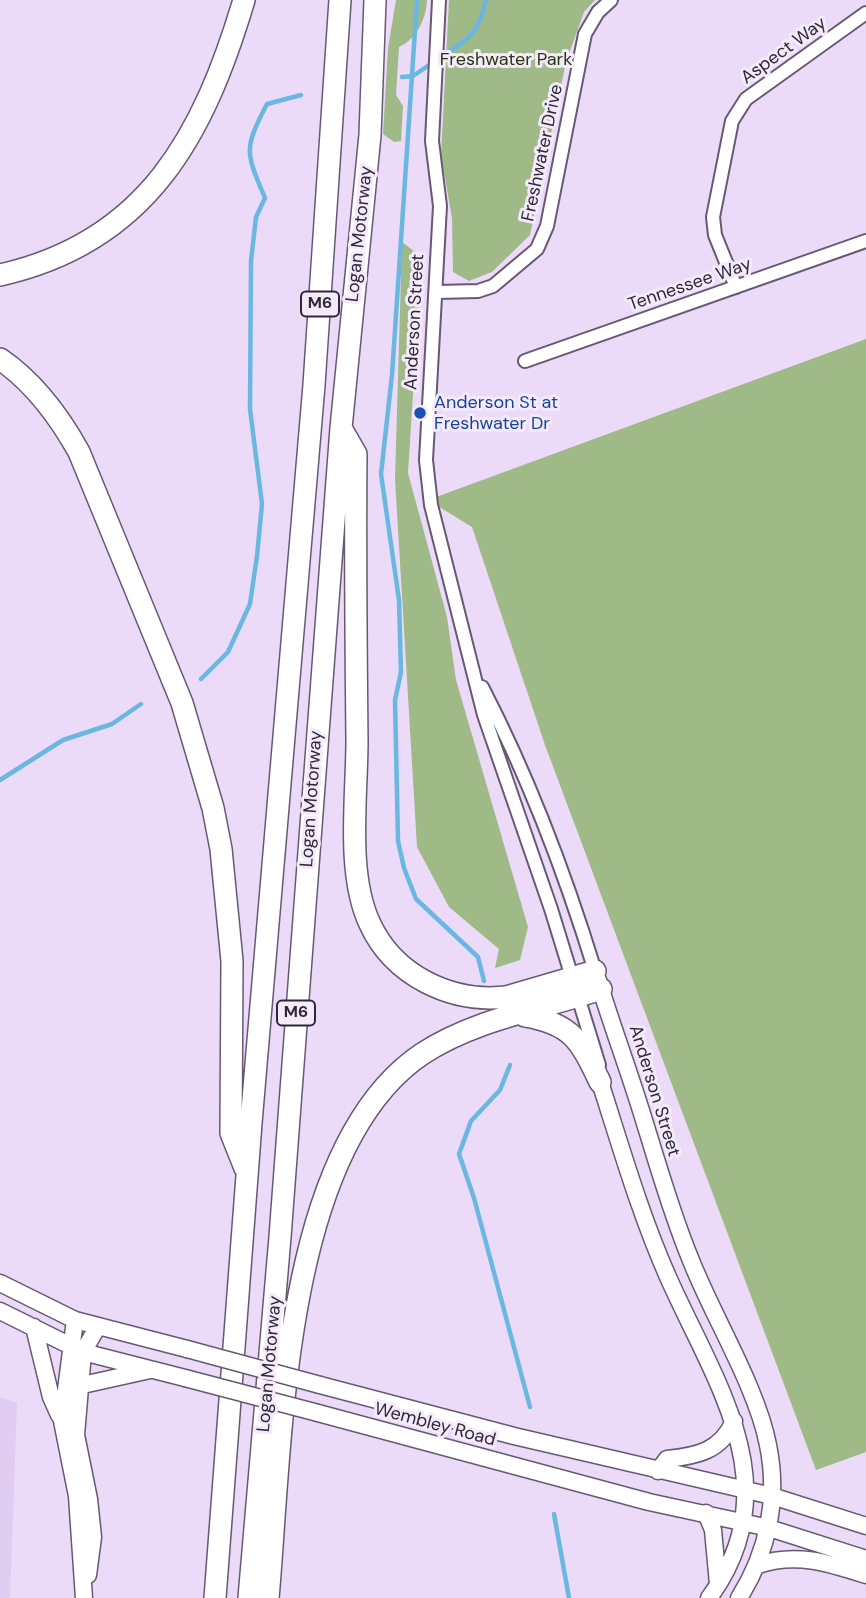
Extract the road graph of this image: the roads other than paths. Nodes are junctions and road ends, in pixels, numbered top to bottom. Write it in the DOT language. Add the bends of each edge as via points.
graph roads {
  1 [pos="244,0"];
  2 [pos="340,0"];
  3 [pos="375,0"];
  4 [pos="611,0"];
  5 [pos="439,6"];
  6 [pos="866,13"];
  7 [pos="866,241"];
  8 [pos="0,275"];
  9 [pos="737,287"];
  10 [pos="437,292"];
  11 [pos="0,359"];
  12 [pos="525,361"];
  13 [pos="341,428"];
  14 [pos="474,671"];
  15 [pos="598,980"];
  16 [pos="576,987"];
  17 [pos="519,1015"];
  18 [pos="600,1082"];
  19 [pos="247,1173"];
  20 [pos="0,1283"];
  21 [pos="0,1311"];
  22 [pos="75,1320"];
  23 [pos="34,1327"];
  24 [pos="97,1328"];
  25 [pos="76,1348"];
  26 [pos="152,1369"];
  27 [pos="78,1386"];
  28 [pos="62,1420"];
  29 [pos="734,1421"];
  30 [pos="658,1471"];
  31 [pos="746,1492"];
  32 [pos="772,1496"];
  33 [pos="706,1513"];
  34 [pos="742,1521"];
  35 [pos="866,1526"];
  36 [pos="769,1528"];
  37 [pos="866,1559"];
  38 [pos="758,1565"];
  39 [pos="866,1575"];
  40 [pos="713,1592"];
  41 [pos="84,1598"];
  42 [pos="215,1598"];
  43 [pos="249,1598"];
  44 [pos="268,1598"];
  45 [pos="739,1598"];
  1 -- 8 [label="highway" via="198,124 170,169 109,227 83,244"];
  2 -- 19 [label="highway, Logan Motorway / M6" via="313,399"];
  3 -- 13 [label="highway, Logan Motorway / M6" via="370,135"];
  4 -- 10 [label="street, Freshwater Drive" via="585,34 547,226 537,249 493,286"];
  5 -- 10 [label="street, Anderson Street" via="432,141 440,206"];
  6 -- 9 [label="street, Aspect Way" via="746,99 732,121 713,217 715,235"];
  7 -- 9 [label="street, Tennessee Way"];
  9 -- 12 [label="street, Tennessee Way"];
  10 -- 14 [label="street, Anderson Street" via="428,483"];
  11 -- 19 [label="highway" via="38,392 79,452 198,751 213,808 228,906 231,1133"];
  13 -- 16 [label="highway" via="356,454 357,874 363,909 386,950 413,975 456,994 506,997"];
  13 -- 43 [label="highway, Logan Motorway / M6"];
  14 -- 15 [label="street, Anderson Street" via="544,821"];
  14 -- 16 [label="street, Anderson Street" via="484,715"];
  15 -- 16 [label="highway"];
  15 -- 32 [label="main road, Anderson Street" via="664,1193 763,1423"];
  16 -- 17 [label="highway"];
  16 -- 18 [label="street, Anderson Street" via="599,1060"];
  17 -- 18 [label="highway" via="566,1028 588,1056"];
  17 -- 44 [label="highway" via="458,1035 403,1069 375,1098 345,1146 308,1256 296,1315"];
  18 -- 29 [label="main road, Anderson Street" via="668,1277"];
  19 -- 42 [label="highway, Logan Motorway / M6"];
  20 -- 22 [label="main road, Wembley Road"];
  21 -- 23 [label="main road, Wembley Road"];
  22 -- 24 [label="main road, Wembley Road"];
  22 -- 25 [label="main road"];
  23 -- 25 [label="main road, Wembley Road"];
  23 -- 28 [label="main road" via="51,1397"];
  24 -- 25 [label="main road"];
  24 -- 30 [label="main road, Wembley Road, bridge"];
  25 -- 26 [label="main road, Wembley Road"];
  25 -- 27 [label="main road"];
  25 -- 28 [label="main road"];
  26 -- 27 [label="main road"];
  26 -- 33 [label="main road, Wembley Road, bridge" via="649,1503"];
  27 -- 41 [label="main road" via="76,1435 93,1537"];
  28 -- 41 [label="main road" via="77,1496"];
  29 -- 30 [label="main road" via="728,1435 714,1448 667,1459"];
  29 -- 31 [label="main road, Anderson Street" via="746,1467"];
  30 -- 31 [label="main road, Wembley Road"];
  31 -- 32 [label="main road, Wembley Road"];
  31 -- 34 [label="main road, Anderson Street"];
  32 -- 35 [label="main road, Wembley Road"];
  32 -- 36 [label="main road, Anderson Street"];
  33 -- 34 [label="main road, Wembley Road"];
  33 -- 40 [label="main road" via="713,1530"];
  34 -- 36 [label="main road, Wembley Road"];
  34 -- 40 [label="main road, Anderson Street" via="736,1548"];
  36 -- 37 [label="main road, Wembley Road"];
  36 -- 38 [label="main road, Anderson Street"];
  38 -- 39 [label="main road" via="775,1559 817,1559"];
  38 -- 45 [label="main road, Anderson Street"];
}
